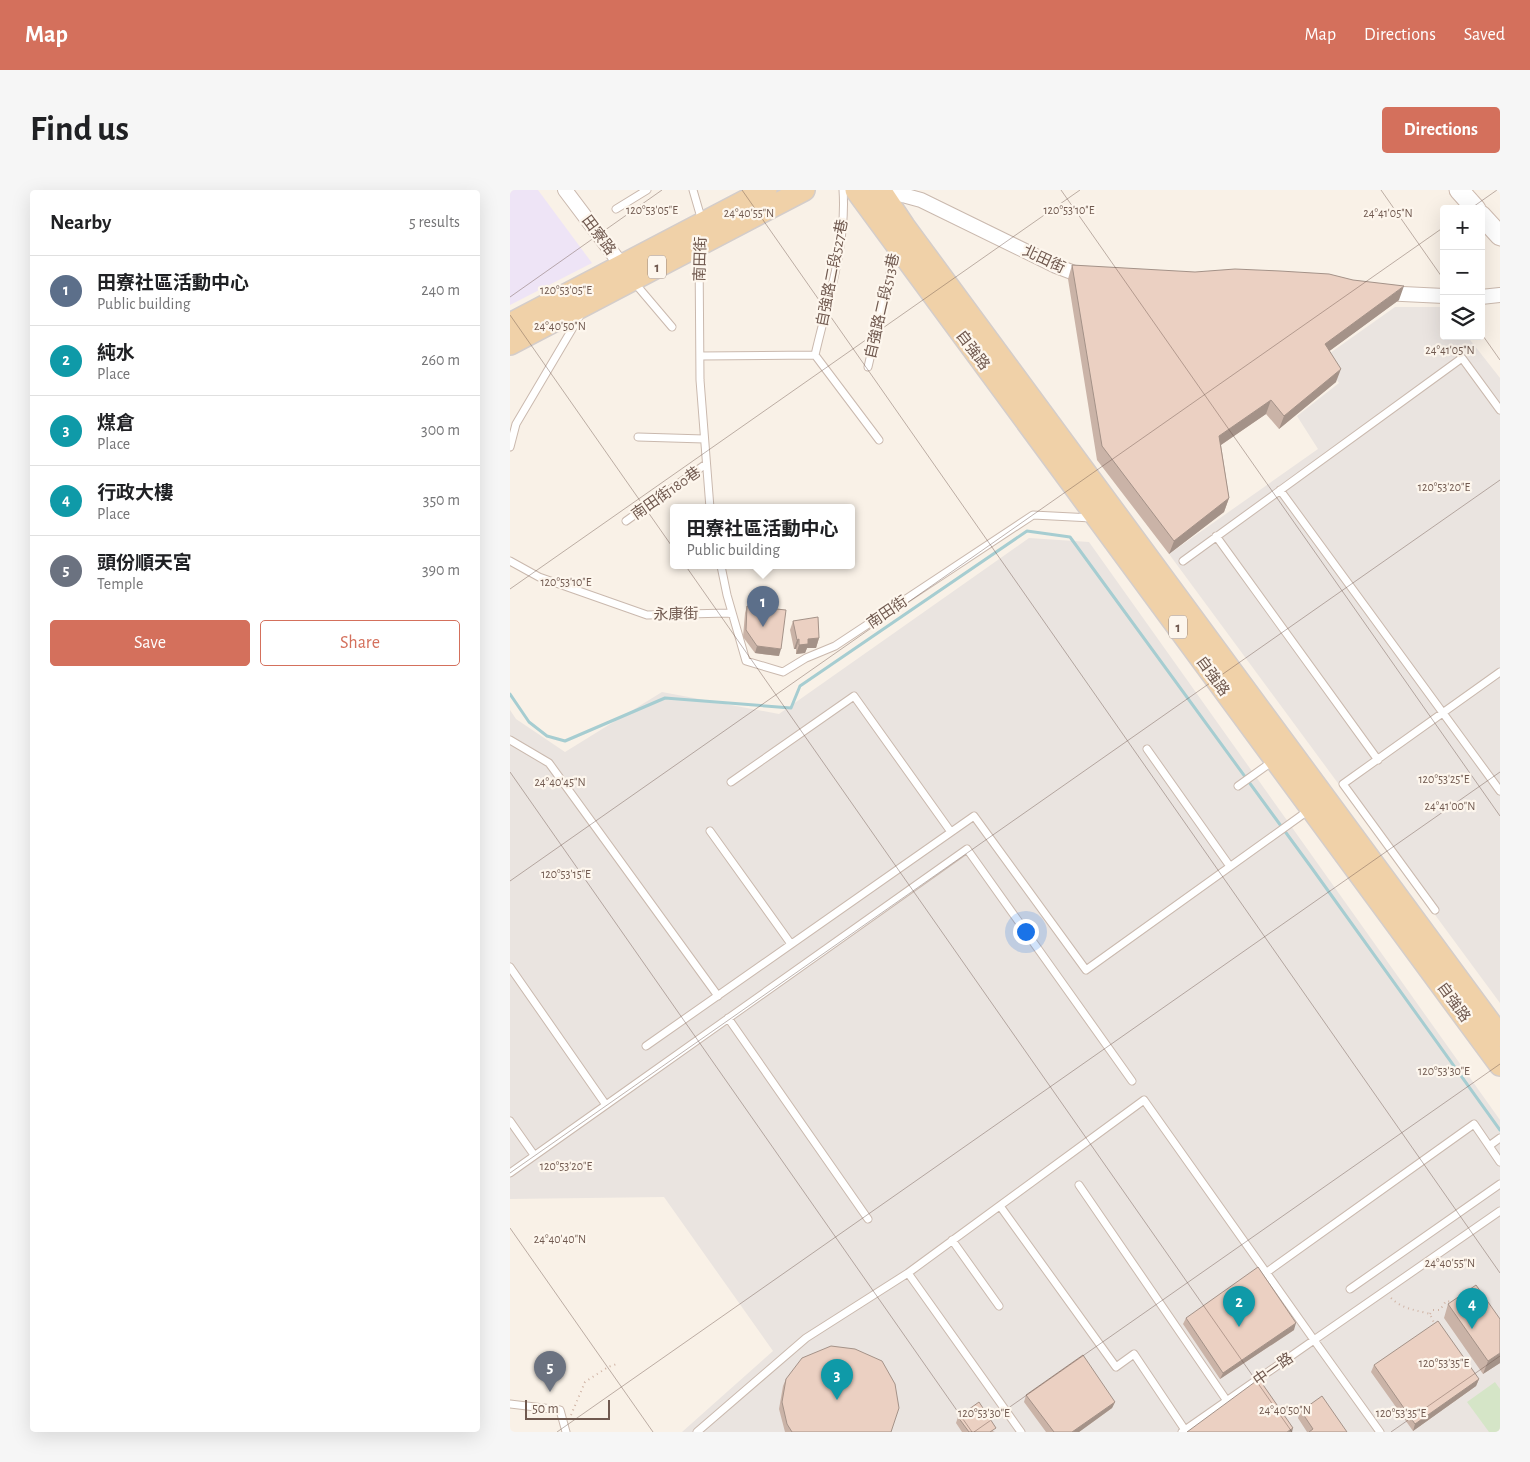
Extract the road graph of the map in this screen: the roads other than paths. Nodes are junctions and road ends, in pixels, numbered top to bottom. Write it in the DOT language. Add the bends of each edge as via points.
graph roads {
  1 [pos="565,190"];
  2 [pos="648,190"];
  3 [pos="693,190"];
  4 [pos="766,190"];
  5 [pos="804,190"];
  6 [pos="843,190"];
  7 [pos="856,190"];
  8 [pos="1459,190"];
  9 [pos="894,191"];
  10 [pos="1472,205"];
  11 [pos="616,209"];
  12 [pos="1485,219"];
  13 [pos="700,234"];
  14 [pos="1499,234"];
  15 [pos="896,246"];
  16 [pos="627,273"];
  17 [pos="1097,276"];
  18 [pos="1373,294"];
  19 [pos="1500,295"];
  20 [pos="1440,296"];
  21 [pos="1485,297"];
  22 [pos="588,303"];
  23 [pos="510,324"];
  24 [pos="672,327"];
  25 [pos="510,344"];
  26 [pos="814,355"];
  27 [pos="700,356"];
  28 [pos="868,366"];
  29 [pos="1500,410"];
  30 [pos="638,437"];
  31 [pos="704,439"];
  32 [pos="879,440"];
  33 [pos="510,447"];
  34 [pos="706,464"];
  35 [pos="1280,490"];
  36 [pos="710,504"];
  37 [pos="1105,514"];
  38 [pos="626,521"];
  39 [pos="1216,536"];
  40 [pos="510,561"];
  41 [pos="1183,561"];
  42 [pos="722,569"];
  43 [pos="732,614"];
  44 [pos="1500,672"];
  45 [pos="1443,713"];
  46 [pos="510,740"];
  47 [pos="1147,749"];
  48 [pos="1275,759"];
  49 [pos="1378,760"];
  50 [pos="731,782"];
  51 [pos="1238,786"];
  52 [pos="1500,791"];
  53 [pos="1317,803"];
  54 [pos="710,831"];
  55 [pos="952,832"];
  56 [pos="1229,866"];
  57 [pos="1435,910"];
  58 [pos="791,944"];
  59 [pos="510,967"];
  60 [pos="718,996"];
  61 [pos="728,1018"];
  62 [pos="1500,1036"];
  63 [pos="646,1046"];
  64 [pos="1500,1065"];
  65 [pos="1132,1081"];
  66 [pos="606,1105"];
  67 [pos="510,1121"];
  68 [pos="1500,1138"];
  69 [pos="1489,1146"];
  70 [pos="534,1155"];
  71 [pos="1500,1162"];
  72 [pos="510,1172"];
  73 [pos="1500,1184"];
  74 [pos="1079,1185"];
  75 [pos="1000,1206"];
  76 [pos="1500,1211"];
  77 [pos="868,1219"];
  78 [pos="952,1240"];
  79 [pos="1266,1272"];
  80 [pos="908,1273"];
  81 [pos="1350,1289"];
  82 [pos="999,1306"];
  83 [pos="1314,1340"];
  84 [pos="1257,1380"];
  85 [pos="1262,1388"];
  86 [pos="1227,1401"];
  87 [pos="510,1404"];
  88 [pos="565,1428"];
  89 [pos="1184,1431"];
  90 [pos="697,1432"];
  91 [pos="1022,1432"];
  92 [pos="1380,1432"];
  1 -- 16 [label="street, 田寮路"];
  2 -- 11 [label="lane"];
  3 -- 13 [label="lane, 南田街"];
  4 -- 13 [label="main road, 1"];
  5 -- 13 [label="main road, 1"];
  6 -- 26 [label="lane, 自強路二段527巷" via="845,212 834,276"];
  7 -- 15 [label="main road, 自強路 / 1"];
  8 -- 10 [label="main road"];
  9 -- 17 [label="street, 北田街" via="921,200 1078,274"];
  9 -- 37 [label="main road, 自強路 / 1" via="904,226"];
  12 -- 14 [label="main road"];
  13 -- 16 [label="main road, 1"];
  13 -- 27 [label="lane, 南田街"];
  15 -- 28 [label="lane, 自強路二段513巷"];
  15 -- 37 [label="main road, 自強路 / 1"];
  16 -- 22 [label="main road, 1"];
  16 -- 23 [label="main road, 1"];
  16 -- 24 [label="lane"];
  18 -- 20 [label="street"];
  19 -- 21 [label="street"];
  22 -- 25 [label="main road, 1"];
  22 -- 33 [label="lane" via="516,424"];
  26 -- 27 [label="lane"];
  26 -- 32 [label="lane"];
  27 -- 31 [label="lane, 南田街"];
  29 -- 35 [label="lane" via="1462,358"];
  30 -- 31 [label="lane"];
  31 -- 34 [label="lane, 南田街"];
  34 -- 36 [label="lane, 南田街"];
  34 -- 38 [label="lane, 南田街180巷"];
  35 -- 39 [label="lane"];
  35 -- 45 [label="lane"];
  37 -- 43 [label="lane, 南田街" via="1033,515 835,646 783,672 746,661"];
  37 -- 48 [label="main road, 自強路 / 1"];
  39 -- 41 [label="lane"];
  39 -- 49 [label="lane"];
  40 -- 43 [label="lane, 永康街" via="539,577 647,615"];
  42 -- 43 [label="lane, 南田街"];
  44 -- 45 [label="lane"];
  45 -- 49 [label="lane"];
  45 -- 52 [label="lane"];
  46 -- 60 [label="lane" via="549,763"];
  47 -- 56 [label="lane"];
  48 -- 51 [label="lane"];
  48 -- 53 [label="main road, 自強路 / 1"];
  49 -- 57 [label="lane" via="1343,784"];
  50 -- 55 [label="lane" via="854,696"];
  53 -- 56 [label="lane"];
  53 -- 62 [label="main road, 自強路 / 1"];
  53 -- 64 [label="main road, 自強路 / 1"];
  54 -- 58 [label="lane"];
  55 -- 56 [label="lane" via="974,816 1086,970"];
  55 -- 58 [label="lane"];
  58 -- 60 [label="lane"];
  59 -- 66 [label="lane"];
  60 -- 63 [label="lane"];
  61 -- 65 [label="lane" via="967,849"];
  61 -- 66 [label="lane"];
  61 -- 77 [label="lane"];
  66 -- 70 [label="lane"];
  67 -- 70 [label="lane"];
  68 -- 69 [label="lane"];
  69 -- 71 [label="lane"];
  69 -- 79 [label="lane" via="1474,1124"];
  70 -- 72 [label="lane"];
  73 -- 81 [label="lane"];
  74 -- 86 [label="lane"];
  75 -- 78 [label="lane"];
  75 -- 79 [label="lane" via="1144,1100"];
  75 -- 89 [label="lane" via="1116,1367 1134,1354"];
  76 -- 83 [label="lane, 中一路"];
  78 -- 80 [label="lane"];
  78 -- 82 [label="lane"];
  79 -- 83 [label="lane"];
  80 -- 90 [label="lane" via="806,1338"];
  80 -- 91 [label="lane"];
  83 -- 84 [label="lane, 中一路"];
  83 -- 92 [label="lane"];
  84 -- 85 [label="lane"];
  84 -- 86 [label="lane, 中一路"];
  86 -- 89 [label="lane, 中一路"];
  87 -- 88 [label="lane" via="560,1410"];
}
